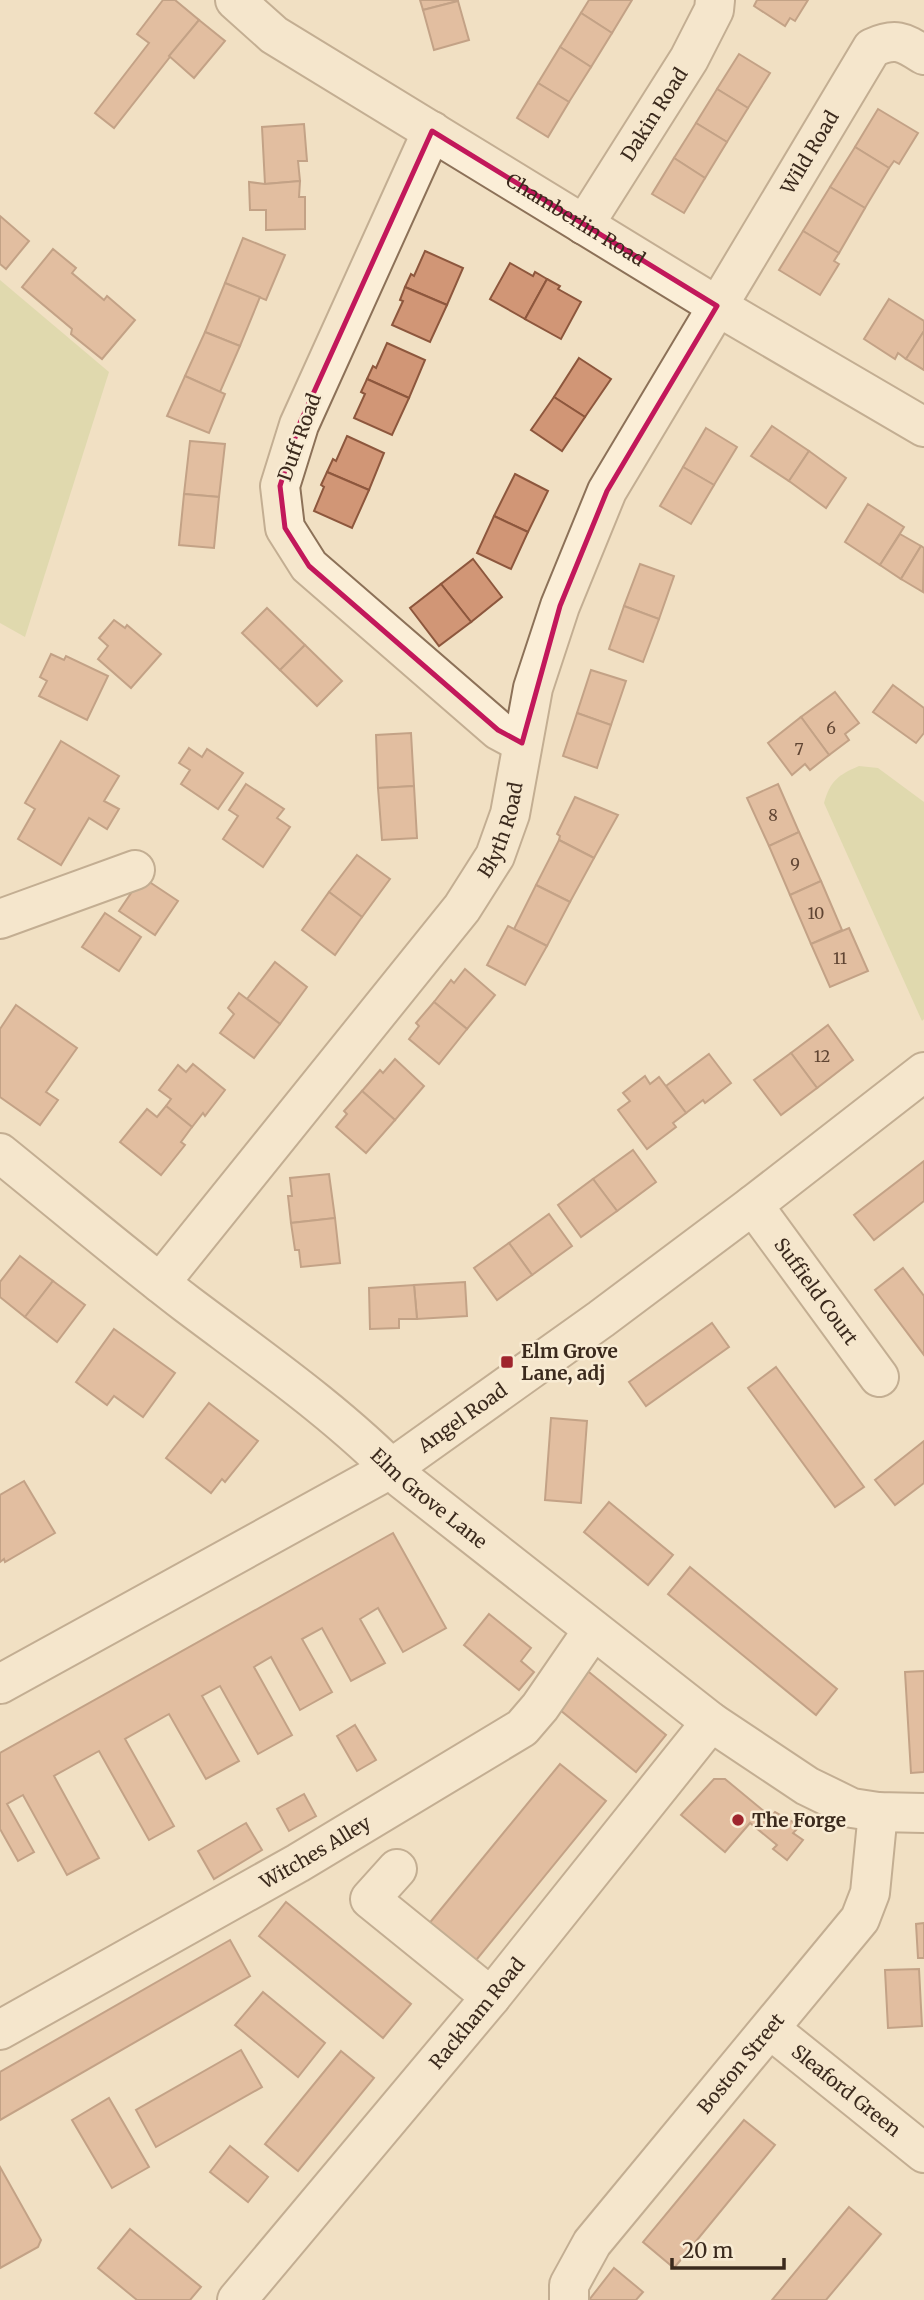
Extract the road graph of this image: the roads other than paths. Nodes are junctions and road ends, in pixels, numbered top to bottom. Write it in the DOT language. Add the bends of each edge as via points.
graph roads {
  1 [pos="235,0"];
  2 [pos="715,0"];
  3 [pos="924,55"];
  4 [pos="432,131"];
  5 [pos="584,225"];
  6 [pos="717,306"];
  7 [pos="924,427"];
  8 [pos="522,743"];
  9 [pos="135,870"];
  10 [pos="0,919"];
  11 [pos="924,1072"];
  12 [pos="0,1153"];
  13 [pos="753,1205"];
  14 [pos="160,1283"];
  15 [pos="878,1377"];
  16 [pos="391,1468"];
  17 [pos="593,1630"];
  18 [pos="0,1685"];
  19 [pos="712,1722"];
  20 [pos="878,1812"];
  21 [pos="924,1813"];
  22 [pos="397,1869"];
  23 [pos="491,1997"];
  24 [pos="769,2029"];
  25 [pos="0,2030"];
  26 [pos="924,2153"];
  27 [pos="237,2300"];
  28 [pos="569,2300"];
  1 -- 4 [label="street, Chamberlin Road" via="274,35"];
  2 -- 5 [label="street, Dakin Road" via="689,59"];
  3 -- 6 [label="street, Wild Road" via="905,43 887,41 872,48"];
  4 -- 5 [label="street, Chamberlin Road"];
  4 -- 8 [label="street, Duff Road" via="299,425 280,486 285,528 309,566 498,730"];
  5 -- 6 [label="street, Chamberlin Road"];
  6 -- 7 [label="street, Chamberlin Road"];
  6 -- 8 [label="street, Blyth Road" via="607,491 560,606 533,688"];
  8 -- 14 [label="street, Blyth Road" via="510,814 495,856 462,908"];
  9 -- 10 [label="street"];
  11 -- 13 [label="street, Angel Road"];
  12 -- 14 [label="street, Elm Grove Lane"];
  13 -- 15 [label="street, Suffield Court"];
  13 -- 16 [label="street, Angel Road"];
  14 -- 16 [label="street, Elm Grove Lane" via="290,1382"];
  16 -- 17 [label="street, Elm Grove Lane"];
  16 -- 18 [label="street, Angel Road"];
  17 -- 19 [label="street, Elm Grove Lane"];
  17 -- 25 [label="street, Witches Alley" via="522,1728 298,1863"];
  19 -- 20 [label="street, Elm Grove Lane" via="807,1786 852,1808"];
  19 -- 23 [label="street, Rackham Road"];
  20 -- 21 [label="street, Elm Grove Lane"];
  20 -- 24 [label="street, Boston Street" via="870,1893 860,1919"];
  22 -- 23 [label="street" via="370,1899"];
  23 -- 27 [label="street, Rackham Road"];
  24 -- 26 [label="street, Sleaford Green"];
  24 -- 28 [label="street, Boston Street" via="592,2244 569,2285"];
}
